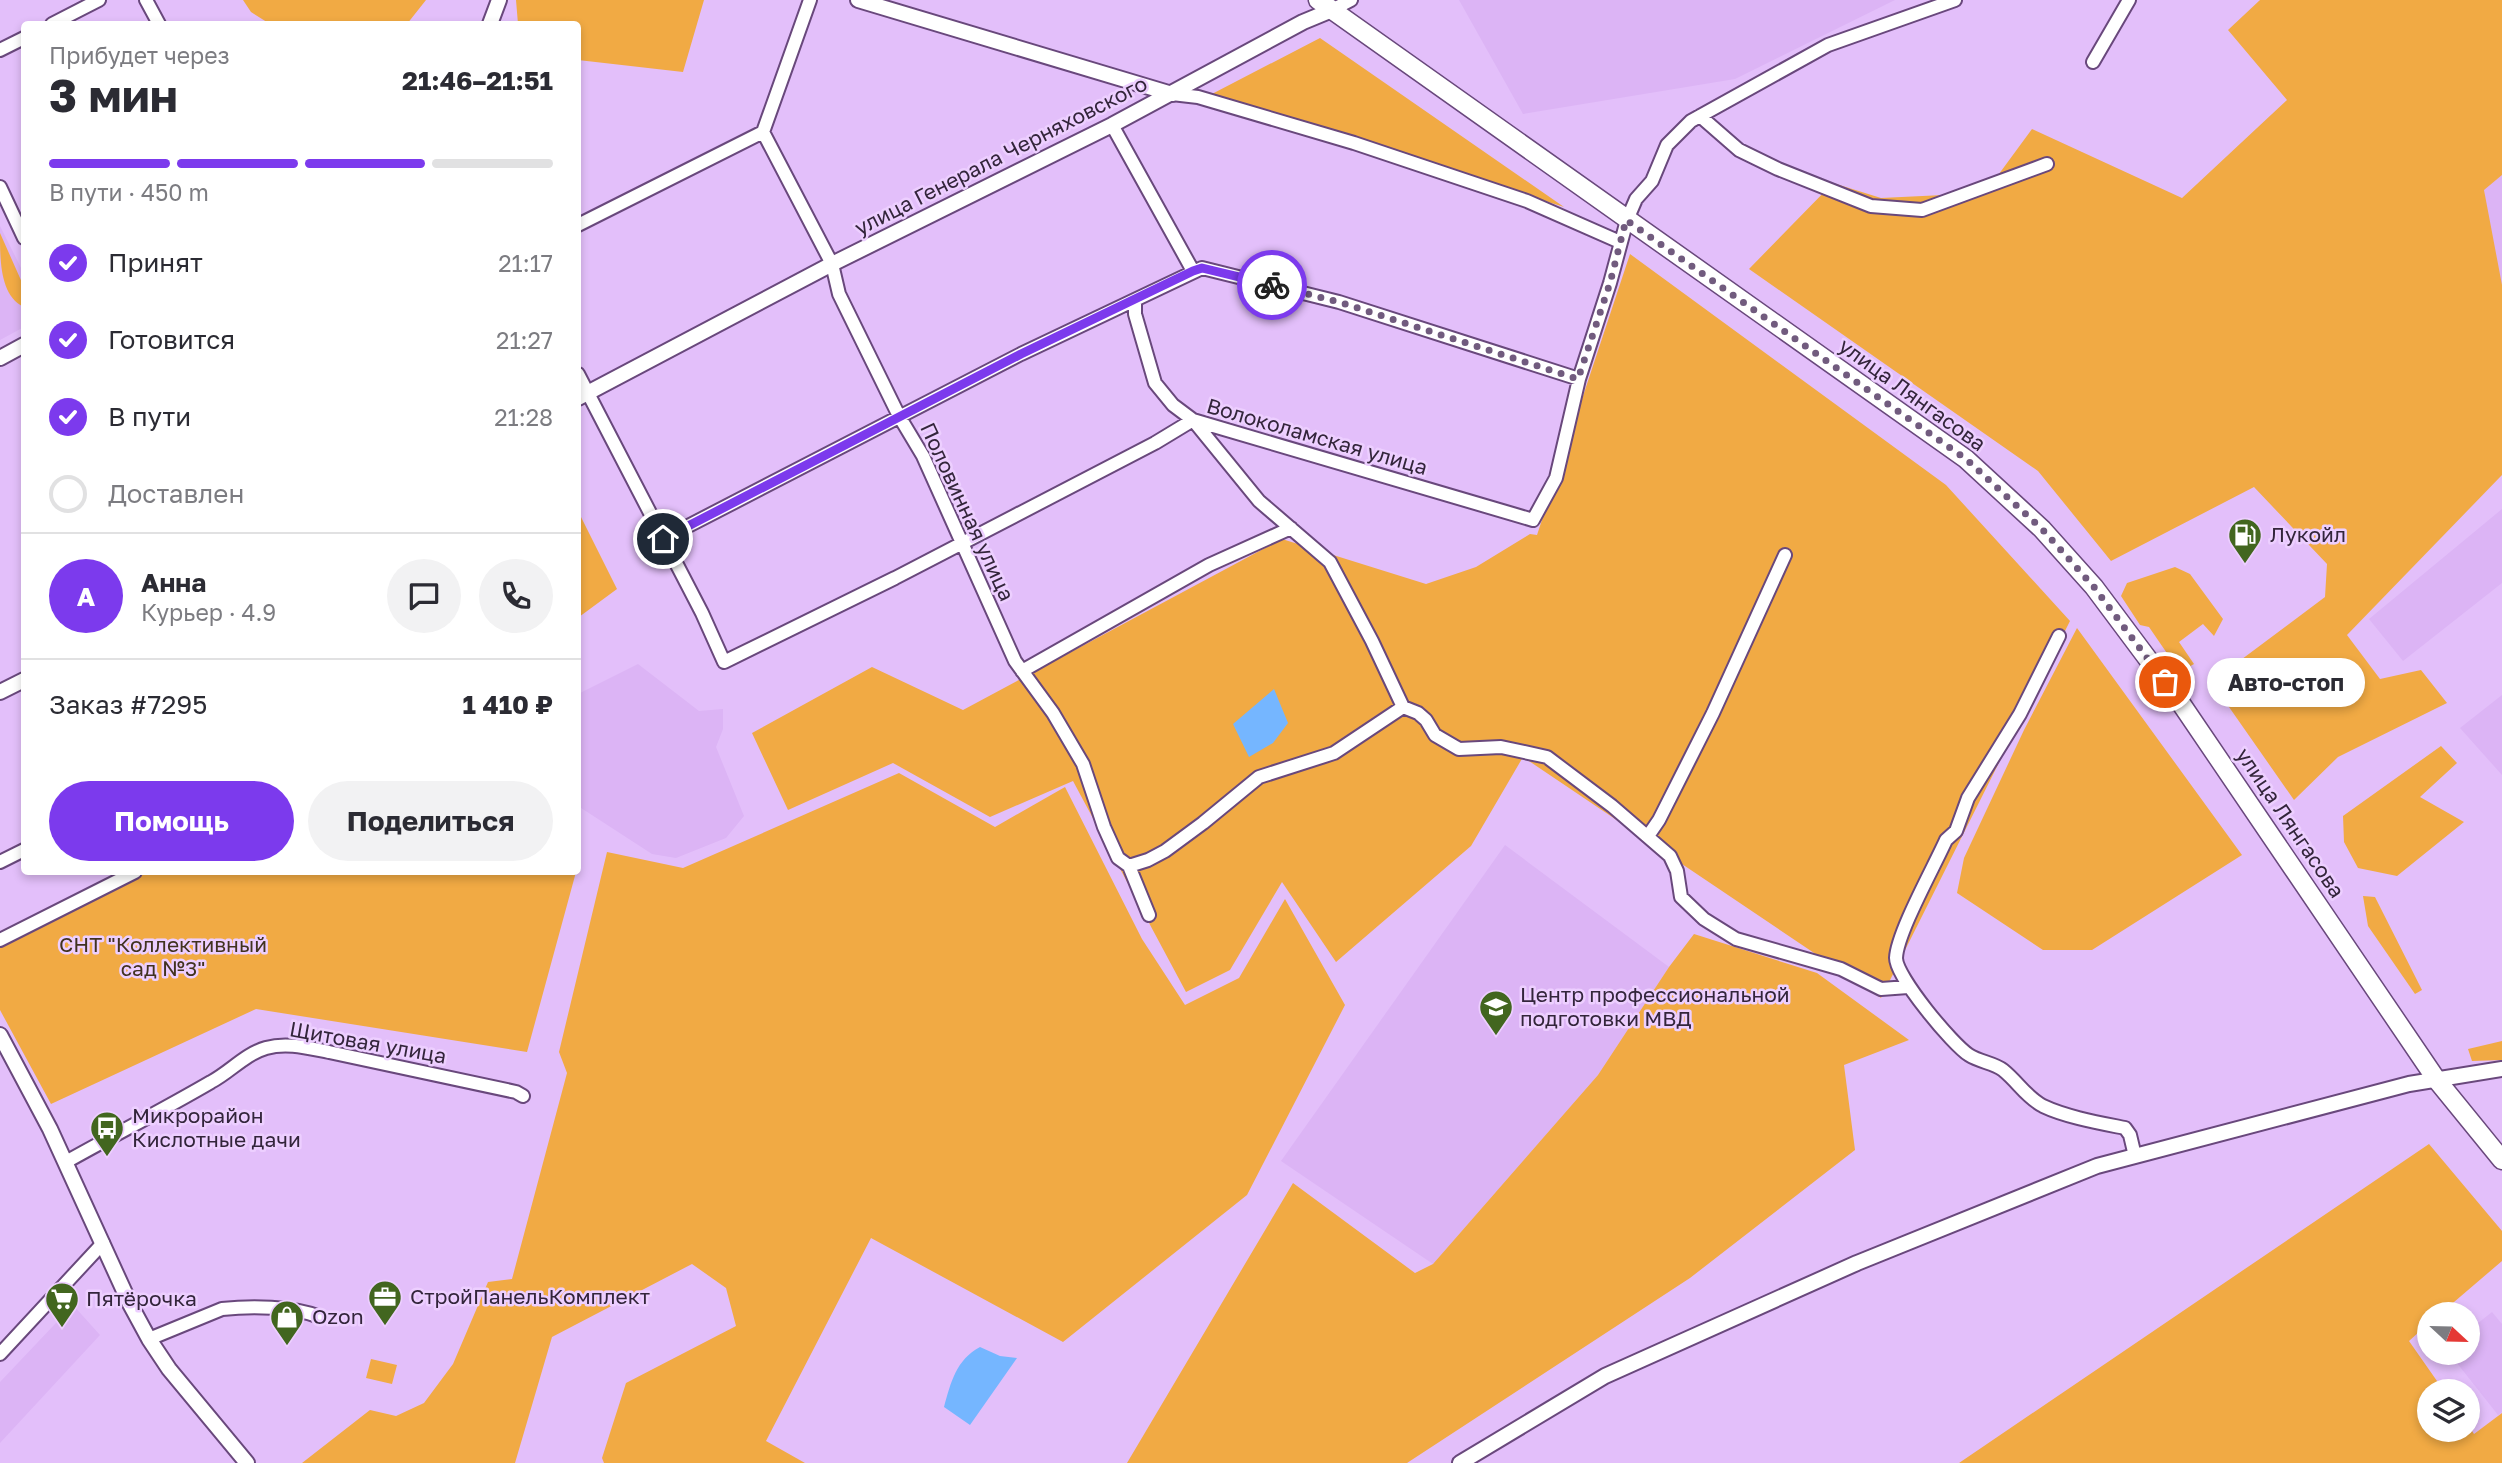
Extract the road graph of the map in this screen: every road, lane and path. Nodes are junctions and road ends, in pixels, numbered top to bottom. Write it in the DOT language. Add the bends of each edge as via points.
graph roads {
  1 [pos="99,0"];
  2 [pos="146,0"];
  3 [pos="499,0"];
  4 [pos="810,0"];
  5 [pos="861,0"];
  6 [pos="1351,0"];
  7 [pos="1955,0"];
  8 [pos="2129,0"];
  9 [pos="1325,5"];
  10 [pos="58,21"];
  11 [pos="157,21"];
  12 [pos="491,21"];
  13 [pos="21,40"];
  14 [pos="0,50"];
  15 [pos="2093,62"];
  16 [pos="1172,94"];
  17 [pos="1700,116"];
  18 [pos="1112,125"];
  19 [pos="763,132"];
  20 [pos="2047,164"];
  21 [pos="0,187"];
  22 [pos="1626,220"];
  23 [pos="581,223"];
  24 [pos="21,232"];
  25 [pos="1620,242"];
  26 [pos="832,264"];
  27 [pos="1193,271"];
  28 [pos="1135,300"];
  29 [pos="21,347"];
  30 [pos="0,358"];
  31 [pos="1578,379"];
  32 [pos="582,396"];
  33 [pos="900,416"];
  34 [pos="1193,420"];
  35 [pos="1291,528"];
  36 [pos="663,539"];
  37 [pos="961,542"];
  38 [pos="1785,555"];
  39 [pos="2059,636"];
  40 [pos="1022,671"];
  41 [pos="21,682"];
  42 [pos="0,692"];
  43 [pos="1403,708"];
  44 [pos="1648,836"];
  45 [pos="21,852"];
  46 [pos="0,862"];
  47 [pos="1129,866"];
  48 [pos="129,875"];
  49 [pos="1149,915"];
  50 [pos="0,940"];
  51 [pos="1908,987"];
  52 [pos="0,1035"];
  53 [pos="2502,1069"];
  54 [pos="2436,1079"];
  55 [pos="523,1096"];
  56 [pos="2135,1156"];
  57 [pos="2502,1160"];
  58 [pos="66,1162"];
  59 [pos="103,1243"];
  60 [pos="320,1317"];
  61 [pos="149,1339"];
  62 [pos="2,1346"];
  63 [pos="247,1463"];
  64 [pos="1460,1463"];
  1 -- 10 [label="street"];
  2 -- 11 [label="street"];
  3 -- 12 [label="street"];
  4 -- 19 [label="street"];
  5 -- 16 [label="street"];
  6 -- 9 [label="street"];
  7 -- 17 [label="street" via="1828,45"];
  8 -- 15 [label="street"];
  9 -- 16 [label="street" via="1303,22"];
  9 -- 22 [label="main road, улица Лянгасова"];
  13 -- 14 [label="street"];
  16 -- 18 [label="street, улица Генерала Черняховского"];
  16 -- 25 [label="street, улица Генерала Черняховского" via="1198,97 1354,143 1527,201"];
  17 -- 20 [label="street" via="1739,150 1871,206 1922,210"];
  17 -- 22 [label="street" via="1667,145 1652,181"];
  18 -- 26 [label="street, улица Генерала Черняховского"];
  18 -- 27 [label="street"];
  19 -- 23 [label="street"];
  19 -- 26 [label="street, Половинная улица"];
  21 -- 24 [label="street"];
  22 -- 25 [label="street"];
  22 -- 54 [label="main road, улица Лянгасова" via="1966,459 2042,529 2094,587 2180,702"];
  25 -- 31 [label="street"];
  26 -- 32 [label="street, улица Генерала Черняховского"];
  26 -- 33 [label="street, Половинная улица" via="839,294"];
  27 -- 28 [label="street"];
  27 -- 31 [label="street" via="1202,268 1339,302"];
  28 -- 33 [label="street"];
  28 -- 34 [label="street" via="1155,383"];
  29 -- 30 [label="street"];
  31 -- 34 [label="street, Волоколамская улица" via="1556,478 1533,520"];
  32 -- 36 [label="street"];
  33 -- 36 [label="street"];
  33 -- 37 [label="street, Половинная улица"];
  34 -- 35 [label="street" via="1259,501"];
  34 -- 37 [label="street, Волоколамская улица"];
  35 -- 40 [label="street" via="1209,565"];
  35 -- 43 [label="street" via="1330,562"];
  36 -- 37 [label="street, Волоколамская улица" via="724,662"];
  37 -- 40 [label="street, Половинная улица"];
  38 -- 44 [label="street" via="1713,713"];
  39 -- 51 [label="street" via="2020,714 1946,840 1901,938 1896,961"];
  40 -- 47 [label="street, Половинная улица" via="1083,764 1104,827 1118,858"];
  41 -- 42 [label="street"];
  43 -- 44 [label="street" via="1418,713 1436,735 1459,749 1501,747 1547,757"];
  43 -- 47 [label="street" via="1334,753 1259,777 1165,850"];
  44 -- 51 [label="street" via="1670,856 1681,897 1704,919 1736,939 1841,969 1881,989"];
  45 -- 46 [label="street"];
  47 -- 49 [label="street, Половинная улица"];
  48 -- 50 [label="street"];
  51 -- 56 [label="street" via="1968,1055 2002,1069 2030,1099 2047,1108 2125,1128"];
  52 -- 58 [label="street"];
  53 -- 54 [label="street"];
  54 -- 56 [label="street"];
  54 -- 57 [label="main road, улица Лянгасова"];
  55 -- 58 [label="street, Щитовая улица" via="301,1046 279,1046 248,1056 215,1080"];
  56 -- 64 [label="street" via="2097,1166 1869,1258 1605,1376"];
  58 -- 59 [label="street"];
  59 -- 61 [label="street"];
  59 -- 62 [label="street"];
  60 -- 61 [label="street" via="296,1310 222,1309"];
  61 -- 63 [label="street"];
}
